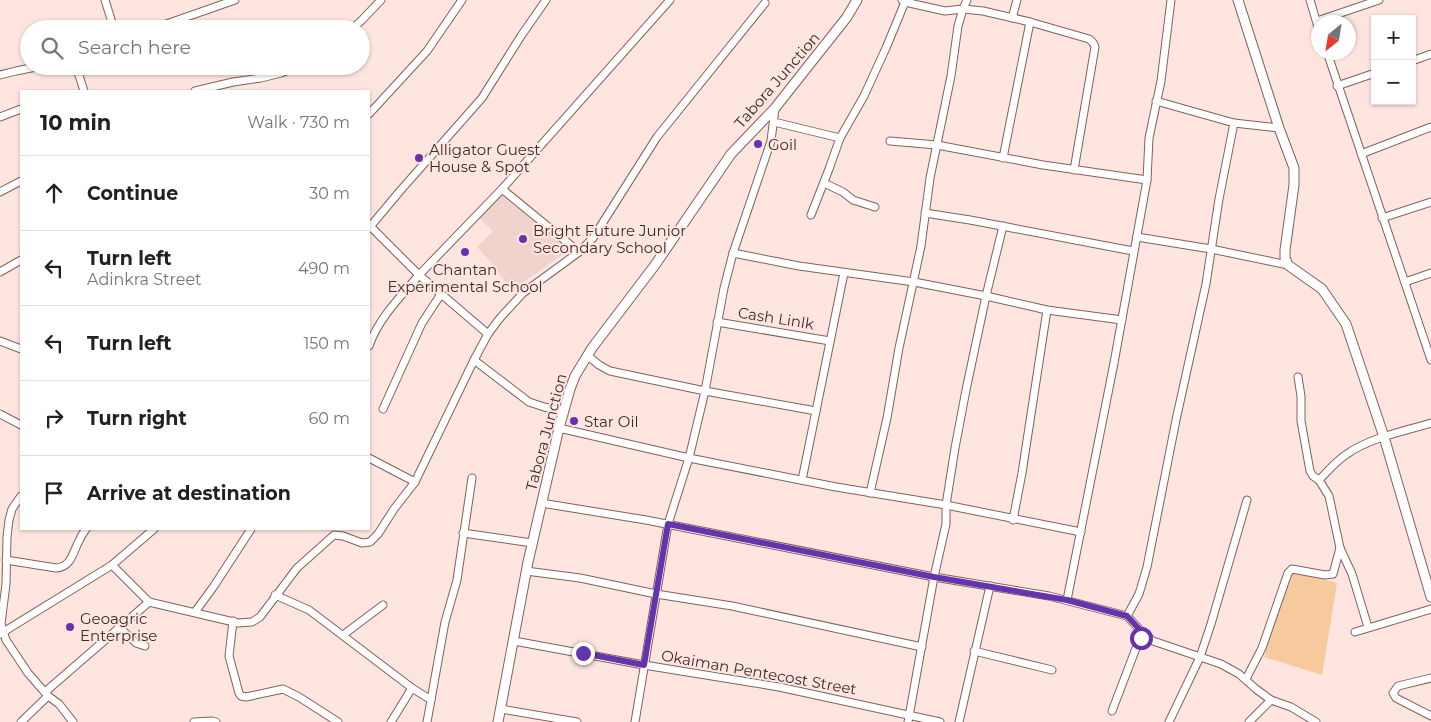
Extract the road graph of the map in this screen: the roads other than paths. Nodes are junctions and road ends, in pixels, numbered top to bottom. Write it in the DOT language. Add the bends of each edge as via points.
graph roads {
  1 [pos="105,0"];
  2 [pos="235,0"];
  3 [pos="381,0"];
  4 [pos="462,0"];
  5 [pos="546,0"];
  6 [pos="670,0"];
  7 [pos="857,0"];
  8 [pos="967,0"];
  9 [pos="1017,0"];
  10 [pos="1170,0"];
  11 [pos="1238,0"];
  12 [pos="1310,0"];
  13 [pos="1378,0"];
  14 [pos="765,1"];
  15 [pos="904,1"];
  16 [pos="963,9"];
  17 [pos="1315,15"];
  18 [pos="1340,15"];
  19 [pos="1012,18"];
  20 [pos="111,20"];
  21 [pos="178,20"];
  22 [pos="362,20"];
  23 [pos="1030,22"];
  24 [pos="1431,54"];
  25 [pos="1329,60"];
  26 [pos="1415,60"];
  27 [pos="20,70"];
  28 [pos="1371,74"];
  29 [pos="0,75"];
  30 [pos="78,75"];
  31 [pos="273,75"];
  32 [pos="1337,86"];
  33 [pos="82,90"];
  34 [pos="199,90"];
  35 [pos="1156,101"];
  36 [pos="775,108"];
  37 [pos="20,109"];
  38 [pos="370,113"];
  39 [pos="0,117"];
  40 [pos="774,122"];
  41 [pos="1234,123"];
  42 [pos="1431,127"];
  43 [pos="1279,128"];
  44 [pos="840,138"];
  45 [pos="890,140"];
  46 [pos="937,145"];
  47 [pos="1361,154"];
  48 [pos="1003,158"];
  49 [pos="1074,170"];
  50 [pos="1147,180"];
  51 [pos="20,182"];
  52 [pos="824,183"];
  53 [pos="502,189"];
  54 [pos="0,192"];
  55 [pos="1431,202"];
  56 [pos="875,207"];
  57 [pos="925,213"];
  58 [pos="811,215"];
  59 [pos="1382,218"];
  60 [pos="370,226"];
  61 [pos="1003,226"];
  62 [pos="370,228"];
  63 [pos="1137,237"];
  64 [pos="1211,249"];
  65 [pos="1133,251"];
  66 [pos="580,252"];
  67 [pos="734,254"];
  68 [pos="20,261"];
  69 [pos="1288,264"];
  70 [pos="0,272"];
  71 [pos="844,272"];
  72 [pos="1431,273"];
  73 [pos="419,275"];
  74 [pos="914,282"];
  75 [pos="1405,282"];
  76 [pos="440,294"];
  77 [pos="986,296"];
  78 [pos="1047,310"];
  79 [pos="1122,320"];
  80 [pos="717,322"];
  81 [pos="488,334"];
  82 [pos="0,341"];
  83 [pos="830,341"];
  84 [pos="370,344"];
  85 [pos="20,349"];
  86 [pos="1429,350"];
  87 [pos="587,355"];
  88 [pos="474,360"];
  89 [pos="1431,360"];
  90 [pos="1298,376"];
  91 [pos="705,391"];
  92 [pos="383,409"];
  93 [pos="564,410"];
  94 [pos="816,411"];
  95 [pos="0,414"];
  96 [pos="1431,423"];
  97 [pos="20,425"];
  98 [pos="559,428"];
  99 [pos="1384,437"];
  100 [pos="689,458"];
  101 [pos="370,459"];
  102 [pos="472,478"];
  103 [pos="802,480"];
  104 [pos="1319,480"];
  105 [pos="416,482"];
  106 [pos="870,493"];
  107 [pos="20,497"];
  108 [pos="1248,500"];
  109 [pos="541,503"];
  110 [pos="946,505"];
  111 [pos="1013,520"];
  112 [pos="668,524"];
  113 [pos="85,530"];
  114 [pos="153,530"];
  115 [pos="250,530"];
  116 [pos="1081,532"];
  117 [pos="463,534"];
  118 [pos="532,543"];
  119 [pos="1340,548"];
  120 [pos="6,560"];
  121 [pos="112,565"];
  122 [pos="3,570"];
  123 [pos="526,571"];
  124 [pos="934,577"];
  125 [pos="990,586"];
  126 [pos="656,594"];
  127 [pos="275,595"];
  128 [pos="1431,597"];
  129 [pos="1067,600"];
  130 [pos="149,602"];
  131 [pos="383,605"];
  132 [pos="1431,609"];
  133 [pos="195,612"];
  134 [pos="1127,616"];
  135 [pos="233,622"];
  136 [pos="1368,627"];
  137 [pos="120,628"];
  138 [pos="1355,632"];
  139 [pos="1,633"];
  140 [pos="1143,634"];
  141 [pos="343,635"];
  142 [pos="514,641"];
  143 [pos="145,646"];
  144 [pos="922,646"];
  145 [pos="974,651"];
  146 [pos="1200,657"];
  147 [pos="644,665"];
  148 [pos="1052,670"];
  149 [pos="1431,678"];
  150 [pos="1246,679"];
  151 [pos="412,688"];
  152 [pos="47,694"];
  153 [pos="431,700"];
  154 [pos="1271,700"];
  155 [pos="501,709"];
  156 [pos="1112,711"];
  157 [pos="1431,716"];
  158 [pos="909,719"];
  159 [pos="21,722"];
  160 [pos="73,722"];
  161 [pos="194,722"];
  162 [pos="216,722"];
  163 [pos="338,722"];
  164 [pos="390,722"];
  165 [pos="426,722"];
  166 [pos="498,722"];
  167 [pos="577,722"];
  168 [pos="635,722"];
  169 [pos="940,722"];
  170 [pos="959,722"];
  171 [pos="1169,722"];
  172 [pos="1249,722"];
  173 [pos="1316,722"];
  1 -- 20 [label="street"];
  2 -- 21 [label="street"];
  3 -- 22 [label="street"];
  4 -- 38 [label="street" via="426,52"];
  5 -- 60 [label="street" via="482,98"];
  6 -- 53 [label="street"];
  7 -- 36 [label="street, Tabora Junction" via="847,18"];
  8 -- 16 [label="street"];
  9 -- 19 [label="street"];
  10 -- 35 [label="street"];
  11 -- 43 [label="street"];
  12 -- 17 [label="street"];
  13 -- 18 [label="street"];
  14 -- 66 [label="street" via="657,137 593,238"];
  15 -- 16 [label="street" via="945,11"];
  15 -- 44 [label="street" via="864,96"];
  16 -- 19 [label="street"];
  16 -- 46 [label="street"];
  19 -- 23 [label="street"];
  23 -- 48 [label="street"];
  23 -- 49 [label="street" via="1089,39 1094,44"];
  24 -- 26 [label="street"];
  25 -- 32 [label="street"];
  27 -- 29 [label="street"];
  28 -- 32 [label="street"];
  30 -- 33 [label="street"];
  31 -- 34 [label="street"];
  32 -- 47 [label="street"];
  35 -- 41 [label="street"];
  35 -- 50 [label="street" via="1149,138"];
  36 -- 40 [label="street"];
  36 -- 87 [label="street, Tabora Junction" via="731,154 655,265"];
  37 -- 39 [label="street"];
  40 -- 44 [label="street"];
  40 -- 67 [label="street" via="771,141"];
  41 -- 43 [label="street"];
  41 -- 64 [label="street"];
  42 -- 47 [label="street"];
  43 -- 69 [label="street" via="1294,168 1285,250"];
  44 -- 52 [label="street"];
  45 -- 46 [label="street"];
  46 -- 48 [label="street"];
  46 -- 57 [label="street"];
  47 -- 59 [label="street"];
  48 -- 49 [label="street"];
  49 -- 50 [label="street"];
  50 -- 63 [label="street"];
  51 -- 54 [label="street"];
  52 -- 56 [label="street" via="853,200"];
  52 -- 58 [label="street"];
  53 -- 66 [label="street"];
  53 -- 73 [label="street"];
  55 -- 59 [label="street"];
  57 -- 61 [label="street"];
  57 -- 74 [label="street"];
  59 -- 75 [label="street"];
  61 -- 65 [label="street"];
  61 -- 77 [label="street"];
  62 -- 73 [label="street"];
  63 -- 64 [label="street"];
  63 -- 65 [label="street"];
  64 -- 69 [label="street"];
  64 -- 134 [label="street" via="1147,568 1139,594"];
  65 -- 79 [label="street"];
  66 -- 81 [label="street" via="523,293"];
  67 -- 71 [label="street"];
  67 -- 80 [label="street"];
  68 -- 70 [label="street"];
  69 -- 99 [label="street" via="1322,289 1346,324"];
  71 -- 74 [label="street"];
  71 -- 83 [label="street"];
  72 -- 75 [label="street"];
  73 -- 76 [label="street"];
  73 -- 84 [label="street" via="387,314"];
  74 -- 77 [label="street"];
  74 -- 106 [label="street"];
  75 -- 86 [label="street"];
  76 -- 81 [label="street"];
  76 -- 92 [label="street" via="422,323"];
  77 -- 78 [label="street"];
  77 -- 110 [label="street" via="956,438"];
  78 -- 79 [label="street"];
  78 -- 111 [label="street"];
  79 -- 116 [label="street"];
  80 -- 83 [label="street, Cash Linlk"];
  80 -- 91 [label="street"];
  81 -- 88 [label="street"];
  82 -- 85 [label="street"];
  83 -- 94 [label="street"];
  86 -- 89 [label="street"];
  87 -- 91 [label="street" via="610,371"];
  87 -- 93 [label="street, Tabora Junction" via="575,376"];
  88 -- 93 [label="street" via="529,402 544,408"];
  88 -- 105 [label="street"];
  90 -- 104 [label="street" via="1301,421 1310,471"];
  91 -- 94 [label="street"];
  91 -- 100 [label="street"];
  93 -- 98 [label="street, Tabora Junction"];
  94 -- 103 [label="street"];
  95 -- 97 [label="street"];
  96 -- 99 [label="street"];
  98 -- 100 [label="street"];
  98 -- 109 [label="street, Tabora Junction"];
  99 -- 104 [label="street" via="1349,452"];
  99 -- 128 [label="street"];
  100 -- 103 [label="street"];
  100 -- 112 [label="street"];
  101 -- 105 [label="street"];
  102 -- 117 [label="street"];
  103 -- 106 [label="street"];
  104 -- 119 [label="street" via="1329,496"];
  105 -- 127 [label="street" via="370,542 362,543 334,535 297,568"];
  106 -- 110 [label="street"];
  107 -- 120 [label="street" via="9,520"];
  108 -- 146 [label="street"];
  109 -- 112 [label="street"];
  109 -- 118 [label="street, Tabora Junction"];
  110 -- 111 [label="street"];
  110 -- 124 [label="street" via="946,524"];
  111 -- 116 [label="street"];
  112 -- 124 [label="street"];
  112 -- 126 [label="street"];
  113 -- 120 [label="street" via="70,561 61,568"];
  114 -- 121 [label="street"];
  115 -- 133 [label="street"];
  116 -- 129 [label="street"];
  117 -- 118 [label="street"];
  117 -- 153 [label="street" via="457,580 445,622"];
  118 -- 123 [label="street, Tabora Junction"];
  119 -- 136 [label="street" via="1352,574"];
  119 -- 150 [label="street" via="1333,574 1292,569 1288,573 1262,648"];
  120 -- 122 [label="street"];
  121 -- 130 [label="street"];
  121 -- 139 [label="street"];
  122 -- 139 [label="street" via="5,598"];
  123 -- 126 [label="street" via="580,578"];
  123 -- 142 [label="street, Tabora Junction"];
  124 -- 125 [label="street"];
  124 -- 144 [label="street"];
  125 -- 129 [label="street"];
  125 -- 145 [label="street"];
  126 -- 144 [label="street"];
  126 -- 147 [label="street"];
  127 -- 135 [label="street" via="260,617 252,622"];
  127 -- 141 [label="street" via="309,610"];
  129 -- 134 [label="street"];
  130 -- 133 [label="street"];
  130 -- 137 [label="street"];
  131 -- 141 [label="street"];
  132 -- 136 [label="street"];
  133 -- 135 [label="street"];
  134 -- 140 [label="street"];
  135 -- 163 [label="street" via="229,656 241,696 283,689"];
  136 -- 138 [label="street"];
  137 -- 143 [label="street" via="136,643"];
  137 -- 152 [label="street"];
  139 -- 152 [label="street" via="28,673"];
  140 -- 146 [label="street" via="1153,641"];
  140 -- 156 [label="street"];
  141 -- 151 [label="street"];
  142 -- 147 [label="street, Okaiman Pentecost Street"];
  142 -- 155 [label="street, Tabora Junction"];
  144 -- 158 [label="street"];
  145 -- 148 [label="street"];
  145 -- 170 [label="street"];
  146 -- 150 [label="street" via="1221,664"];
  146 -- 171 [label="street"];
  147 -- 158 [label="street, Okaiman Pentecost Street" via="780,687"];
  147 -- 168 [label="street"];
  149 -- 157 [label="street" via="1398,686 1393,693 1396,698"];
  150 -- 154 [label="street"];
  151 -- 153 [label="street"];
  151 -- 164 [label="street"];
  152 -- 159 [label="street"];
  152 -- 160 [label="street"];
  153 -- 165 [label="street"];
  154 -- 172 [label="street"];
  154 -- 173 [label="street"];
  155 -- 166 [label="street, Tabora Junction"];
  155 -- 167 [label="street"];
  158 -- 169 [label="street, Okaiman Pentecost Street"];
  161 -- 162 [label="street"];
}
